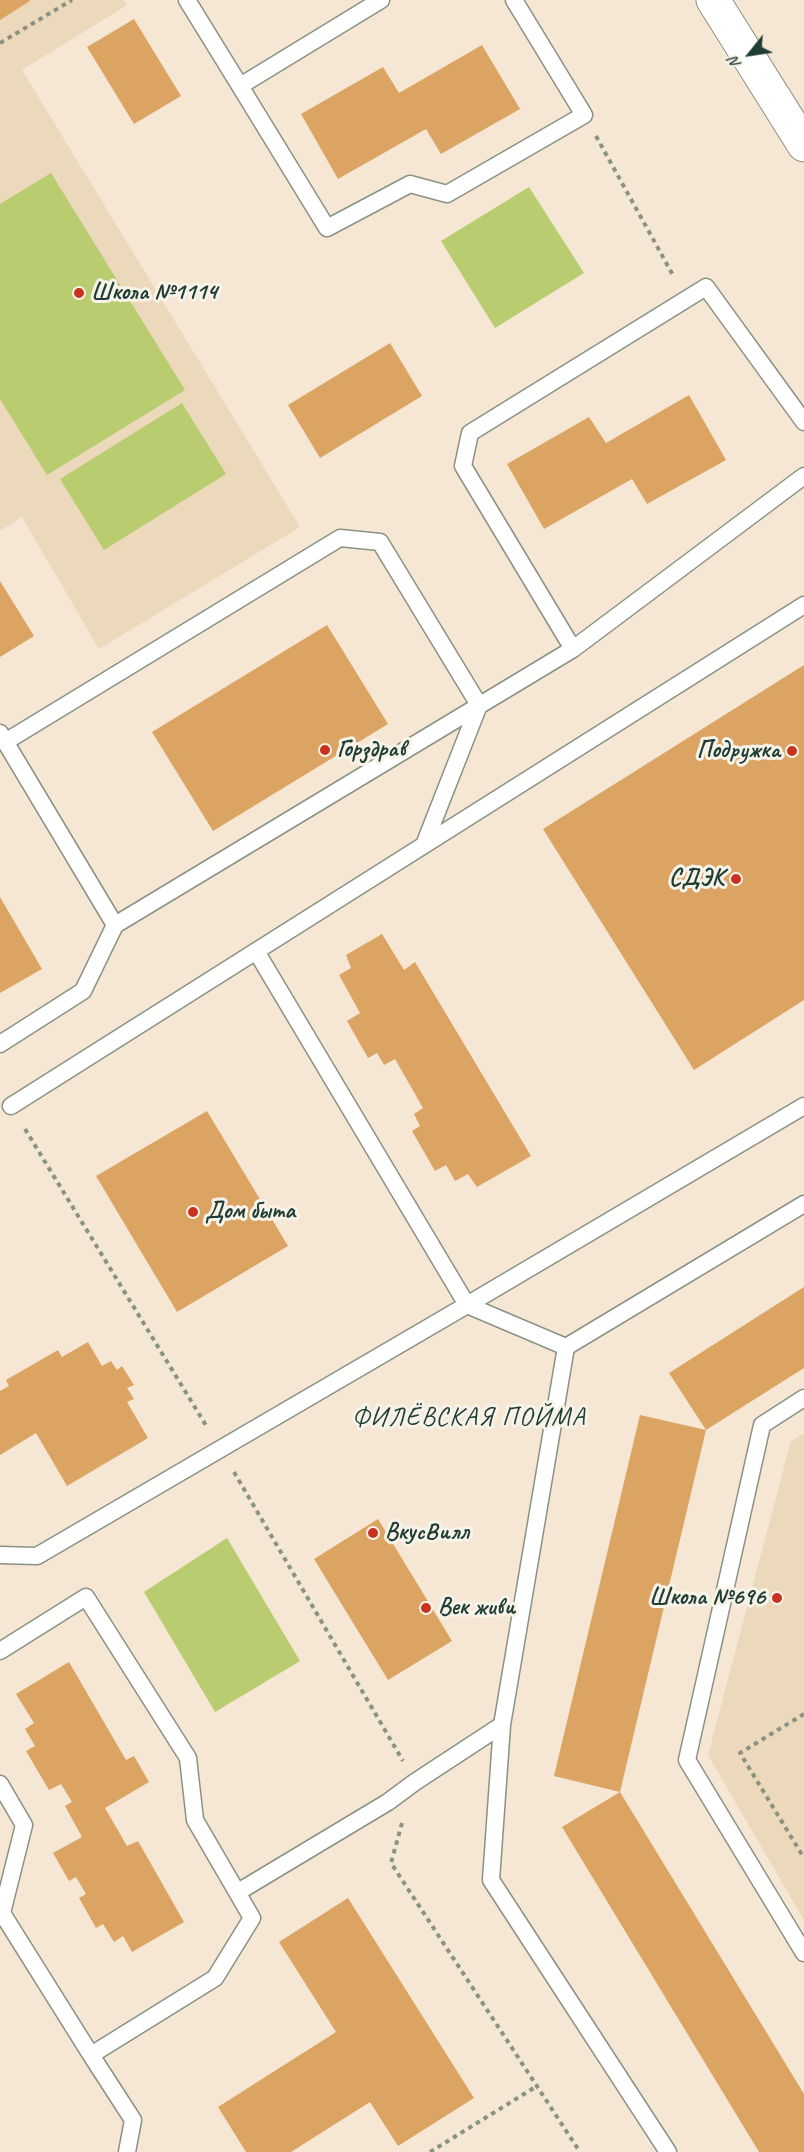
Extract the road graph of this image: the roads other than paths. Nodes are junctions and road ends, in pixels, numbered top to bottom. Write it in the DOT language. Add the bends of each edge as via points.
graph roads {
  1 [pos="187,0"];
  2 [pos="381,0"];
  3 [pos="514,0"];
  4 [pos="712,0"];
  5 [pos="240,86"];
  6 [pos="804,145"];
  7 [pos="804,422"];
  8 [pos="804,476"];
  9 [pos="804,605"];
  10 [pos="573,648"];
  11 [pos="479,705"];
  12 [pos="3,737"];
  13 [pos="424,845"];
  14 [pos="116,925"];
  15 [pos="256,951"];
  16 [pos="0,1044"];
  17 [pos="11,1106"];
  18 [pos="804,1106"];
  19 [pos="804,1204"];
  20 [pos="467,1305"];
  21 [pos="566,1347"];
  22 [pos="804,1398"];
  23 [pos="0,1555"];
  24 [pos="0,1651"];
  25 [pos="502,1725"];
  26 [pos="0,1784"];
  27 [pos="238,1892"];
  28 [pos="804,1953"];
  29 [pos="91,2055"];
  30 [pos="127,2152"];
  31 [pos="668,2152"];
  1 -- 5 [label="lane"];
  2 -- 5 [label="lane"];
  3 -- 5 [label="lane" via="584,115 447,194 410,184 327,228"];
  4 -- 6 [label="street"];
  7 -- 10 [label="lane" via="705,287 470,433 463,466"];
  8 -- 10 [label="lane"];
  9 -- 13 [label="lane"];
  10 -- 11 [label="lane"];
  11 -- 12 [label="lane" via="380,542 340,538"];
  11 -- 13 [label="lane"];
  11 -- 14 [label="lane"];
  12 -- 14 [label="lane"];
  13 -- 15 [label="lane"];
  14 -- 16 [label="lane" via="83,991"];
  15 -- 17 [label="lane"];
  15 -- 20 [label="lane"];
  18 -- 20 [label="lane"];
  19 -- 21 [label="lane"];
  20 -- 21 [label="lane"];
  20 -- 23 [label="lane" via="37,1556"];
  21 -- 25 [label="lane"];
  22 -- 28 [label="lane" via="762,1425 687,1760"];
  24 -- 27 [label="lane" via="86,1597 188,1758 195,1820"];
  25 -- 27 [label="lane" via="388,1802"];
  25 -- 31 [label="lane" via="491,1880"];
  26 -- 29 [label="lane" via="24,1825 2,1913"];
  27 -- 29 [label="lane" via="252,1918 215,1978"];
  29 -- 30 [label="lane" via="133,2120"];
}
